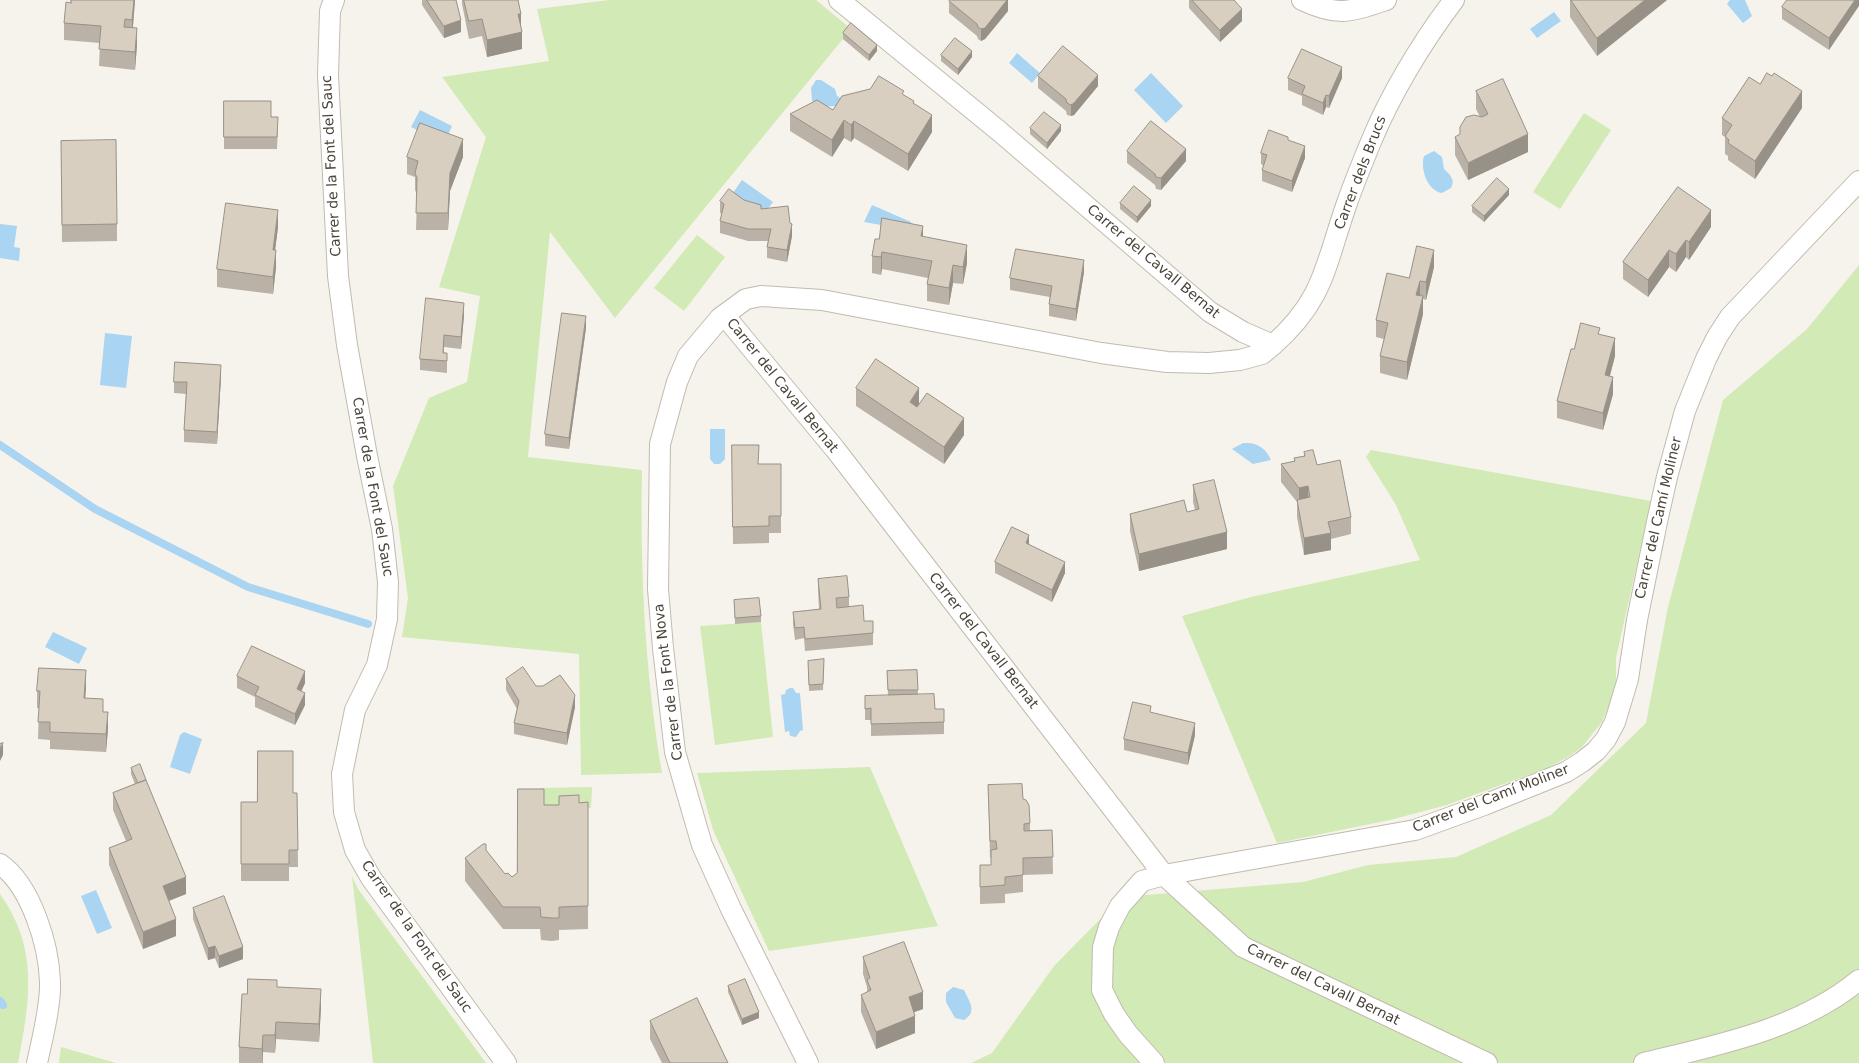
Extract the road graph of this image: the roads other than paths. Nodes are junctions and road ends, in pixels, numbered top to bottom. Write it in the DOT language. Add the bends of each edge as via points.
graph roads {
  1 [pos="334,0"];
  2 [pos="839,0"];
  3 [pos="1302,0"];
  4 [pos="1386,0"];
  5 [pos="1454,0"];
  6 [pos="1859,180"];
  7 [pos="724,315"];
  8 [pos="1273,345"];
  9 [pos="0,864"];
  10 [pos="1164,875"];
  11 [pos="1859,980"];
  12 [pos="37,1063"];
  13 [pos="506,1063"];
  14 [pos="808,1063"];
  15 [pos="1154,1063"];
  16 [pos="1487,1063"];
  17 [pos="1644,1063"];
  1 -- 13 [label="street, Carrer de la Font del Sauc" via="330,12 328,75 338,276 366,456 382,530 388,582 387,619 377,665 355,710 342,774 344,812 355,850 371,878"];
  2 -- 8 [label="street, Carrer del Cavall Bernat" via="999,131 1210,312 1243,332"];
  3 -- 4 [label="street" via="1332,11 1354,10"];
  5 -- 8 [label="street, Carrer dels Brucs" via="1397,87 1371,142 1346,205 1322,281 1309,307 1292,329"];
  6 -- 10 [label="street, Carrer del Camí Moliner" via="1730,317 1706,359 1685,410 1667,477 1622,703 1606,739 1596,751 1566,772 1415,830"];
  7 -- 8 [label="street, Carrer del Cavall Bernat" via="746,300 761,296 822,300 1101,353 1167,362 1209,363 1240,360 1262,354"];
  7 -- 10 [label="street, Carrer del Cavall Bernat" via="834,449"];
  7 -- 14 [label="street, Carrer de la Font Nova" via="688,356 677,382 660,444 658,589 664,656 675,752 702,845"];
  9 -- 12 [label="street" via="27,896 42,934 50,982"];
  10 -- 15 [label="street, Carrer del Camí Moliner" via="1142,882 1120,906 1109,927 1103,947 1102,990 1121,1024"];
  10 -- 16 [label="street, Carrer del Cavall Bernat" via="1243,947"];
  11 -- 17 [label="street" via="1846,991 1808,1013 1755,1033"];
}
